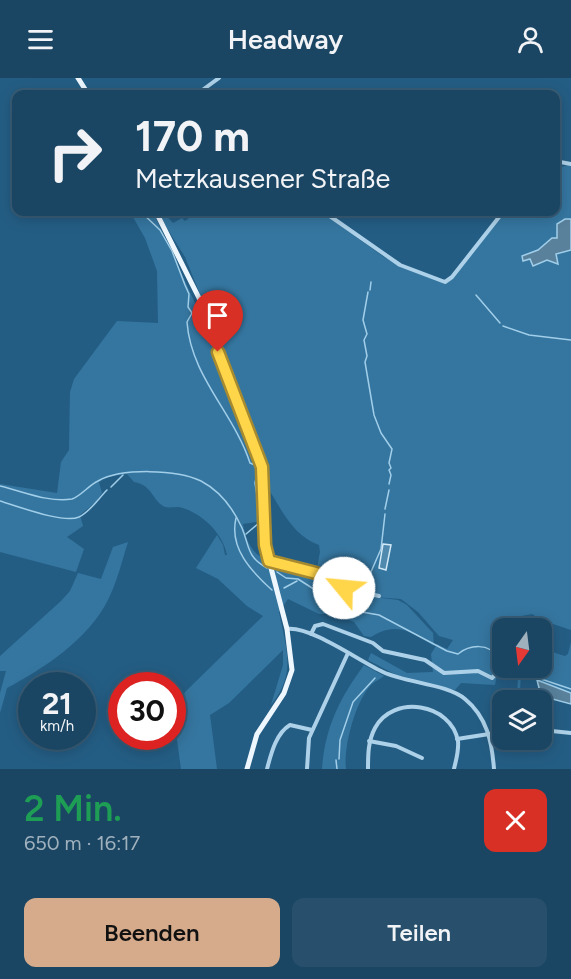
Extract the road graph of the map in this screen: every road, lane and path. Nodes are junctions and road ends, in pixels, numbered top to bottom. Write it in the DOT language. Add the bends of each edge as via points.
graph roads {
  1 [pos="219,78"];
  2 [pos="202,90"];
  3 [pos="158,216"];
  4 [pos="330,216"];
  5 [pos="500,216"];
  6 [pos="269,561"];
  7 [pos="379,596"];
  8 [pos="287,629"];
  9 [pos="311,634"];
  10 [pos="348,653"];
  11 [pos="492,678"];
  12 [pos="312,730"];
  13 [pos="552,731"];
  14 [pos="571,733"];
  15 [pos="489,734"];
  16 [pos="492,734"];
  17 [pos="458,739"];
  18 [pos="369,741"];
  19 [pos="422,758"];
  20 [pos="247,769"];
  21 [pos="267,769"];
  22 [pos="307,769"];
  23 [pos="368,769"];
  24 [pos="454,769"];
  25 [pos="494,769"];
  1 -- 2 [label="street"];
  3 -- 6 [label="main road" via="199,297 259,456"];
  4 -- 5 [label="street" via="400,264 445,282"];
  6 -- 7 [label="street" via="305,569 344,588"];
  6 -- 8 [label="main road"];
  8 -- 9 [label="street"];
  8 -- 20 [label="main road" via="291,676 257,734"];
  9 -- 10 [label="street"];
  9 -- 11 [label="street" via="315,626 323,624 373,643 383,651 425,660 444,674 478,671"];
  10 -- 12 [label="street"];
  10 -- 15 [label="street" via="401,679 458,693 479,714"];
  12 -- 21 [label="street" via="290,725 286,728"];
  12 -- 22 [label="street" via="307,745"];
  13 -- 14 [label="street"];
  15 -- 16 [label="street"];
  15 -- 17 [label="street"];
  15 -- 25 [label="street"];
  17 -- 18 [label="street" via="444,717 416,707 392,712 375,726"];
  17 -- 24 [label="street"];
  18 -- 19 [label="street" via="396,746"];
  18 -- 23 [label="street"];
}
